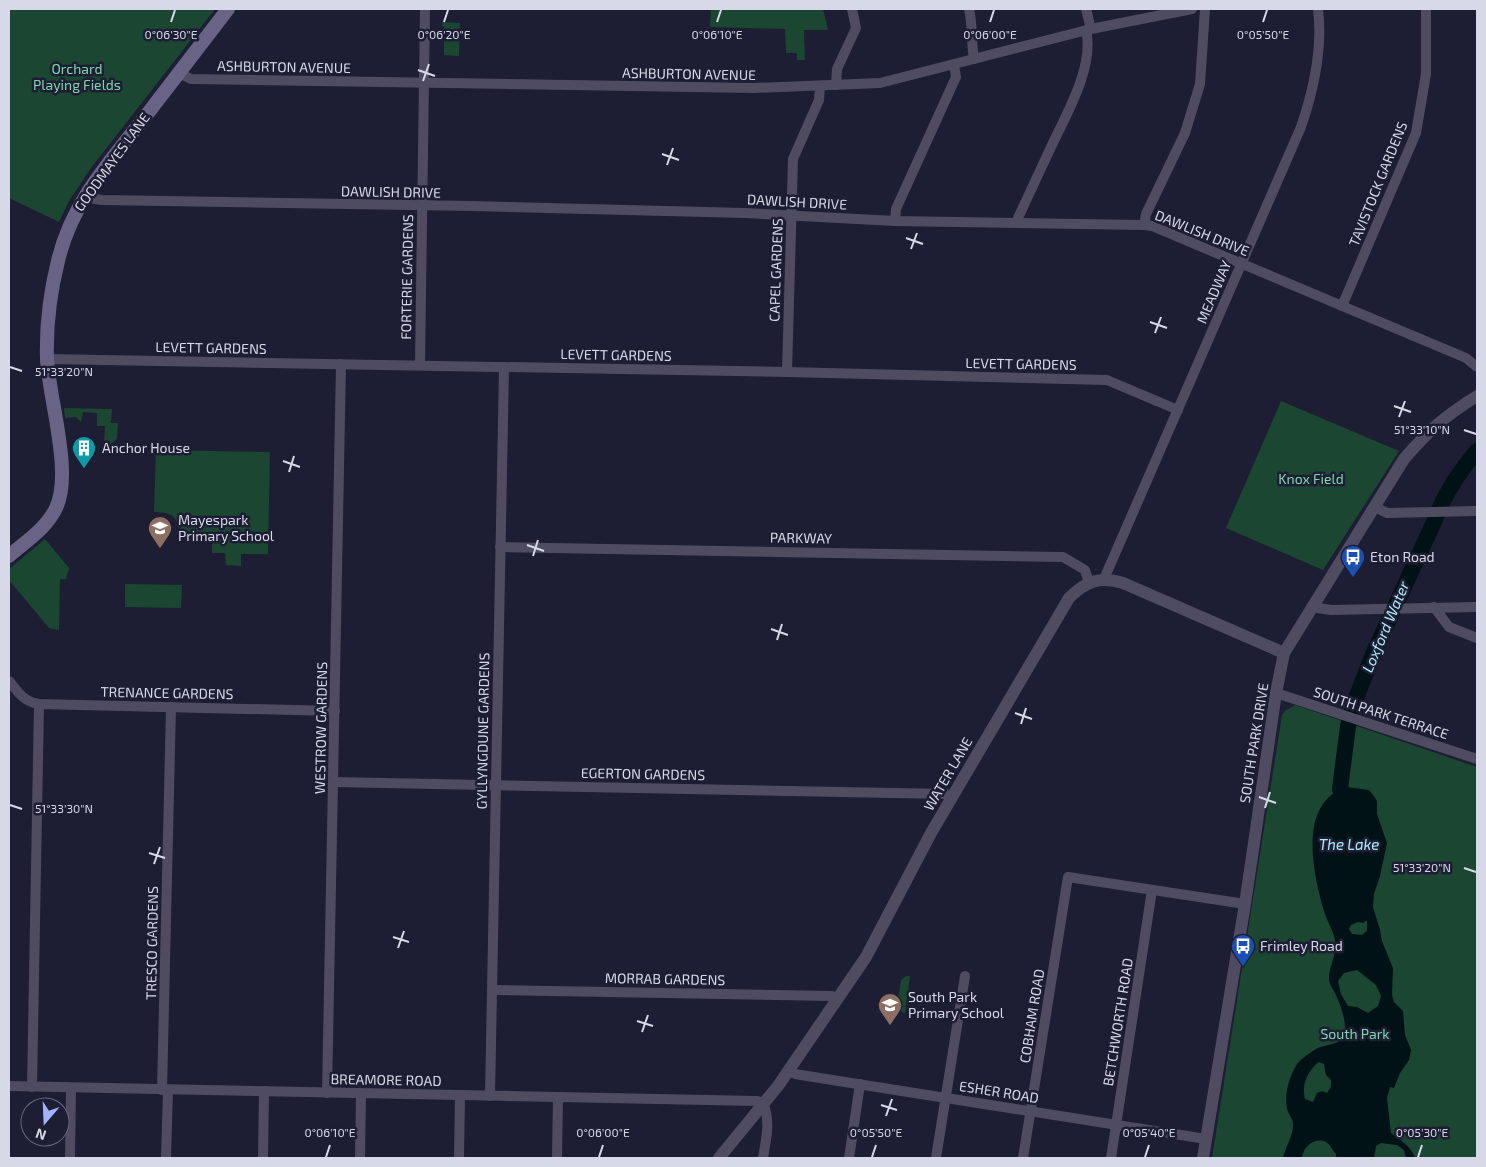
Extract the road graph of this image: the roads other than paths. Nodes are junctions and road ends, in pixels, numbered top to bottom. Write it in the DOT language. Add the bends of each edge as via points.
graph roads {
  1 [pos="228,9"];
  2 [pos="425,9"];
  3 [pos="852,9"];
  4 [pos="969,9"];
  5 [pos="1086,9"];
  6 [pos="1192,9"];
  7 [pos="1205,9"];
  8 [pos="1318,9"];
  9 [pos="1426,9"];
  10 [pos="1088,29"];
  11 [pos="974,59"];
  12 [pos="954,65"];
  13 [pos="179,72"];
  14 [pos="424,84"];
  15 [pos="836,85"];
  16 [pos="820,86"];
  17 [pos="86,194"];
  18 [pos="422,206"];
  19 [pos="791,216"];
  20 [pos="895,221"];
  21 [pos="1018,222"];
  22 [pos="1144,225"];
  23 [pos="1242,264"];
  24 [pos="1342,306"];
  25 [pos="47,359"];
  26 [pos="341,364"];
  27 [pos="420,365"];
  28 [pos="504,367"];
  29 [pos="1477,367"];
  30 [pos="787,372"];
  31 [pos="1477,396"];
  32 [pos="1178,410"];
  33 [pos="1375,507"];
  34 [pos="1477,511"];
  35 [pos="500,547"];
  36 [pos="9,556"];
  37 [pos="1104,579"];
  38 [pos="1089,583"];
  39 [pos="1311,607"];
  40 [pos="1434,607"];
  41 [pos="1477,607"];
  42 [pos="1477,638"];
  43 [pos="1284,653"];
  44 [pos="9,681"];
  45 [pos="1276,692"];
  46 [pos="39,704"];
  47 [pos="171,707"];
  48 [pos="335,710"];
  49 [pos="1477,759"];
  50 [pos="334,782"];
  51 [pos="495,785"];
  52 [pos="952,797"];
  53 [pos="1152,890"];
  54 [pos="1245,904"];
  55 [pos="965,976"];
  56 [pos="492,990"];
  57 [pos="837,999"];
  58 [pos="788,1071"];
  59 [pos="860,1084"];
  60 [pos="9,1086"];
  61 [pos="32,1087"];
  62 [pos="71,1088"];
  63 [pos="165,1090"];
  64 [pos="264,1091"];
  65 [pos="327,1093"];
  66 [pos="362,1094"];
  67 [pos="460,1095"];
  68 [pos="490,1096"];
  69 [pos="558,1097"];
  70 [pos="945,1097"];
  71 [pos="763,1103"];
  72 [pos="1031,1111"];
  73 [pos="1116,1125"];
  74 [pos="1206,1139"];
  75 [pos="70,1158"];
  76 [pos="166,1158"];
  77 [pos="263,1158"];
  78 [pos="360,1158"];
  79 [pos="459,1158"];
  80 [pos="557,1158"];
  81 [pos="719,1158"];
  82 [pos="763,1158"];
  83 [pos="849,1158"];
  84 [pos="936,1158"];
  85 [pos="1023,1158"];
  86 [pos="1111,1158"];
  87 [pos="1203,1158"];
  1 -- 13 [label="main road, GOODMAYES LANE"];
  2 -- 14 [label="street, FORTERIE GARDENS"];
  3 -- 15 [label="street" via="856,28 837,69"];
  4 -- 11 [label="street"];
  5 -- 10 [label="street"];
  6 -- 10 [label="street, ASHBURTON AVENUE"];
  7 -- 22 [label="street" via="1200,84 1185,133 1146,214"];
  8 -- 23 [label="street, MEADWAY" via="1319,45 1302,128"];
  9 -- 24 [label="street, TAVISTOCK GARDENS" via="1426,74 1416,133"];
  10 -- 11 [label="street, ASHBURTON AVENUE"];
  10 -- 21 [label="street" via="1087,54 1080,82"];
  11 -- 12 [label="street, ASHBURTON AVENUE"];
  12 -- 15 [label="street, ASHBURTON AVENUE" via="880,83"];
  12 -- 20 [label="street" via="956,77 896,209"];
  13 -- 14 [label="street, ASHBURTON AVENUE" via="191,79"];
  13 -- 17 [label="main road, GOODMAYES LANE"];
  14 -- 16 [label="street, ASHBURTON AVENUE"];
  14 -- 18 [label="street, FORTERIE GARDENS"];
  15 -- 16 [label="street, ASHBURTON AVENUE"];
  16 -- 19 [label="street, CAPEL GARDENS" via="819,100 793,159"];
  17 -- 18 [label="street, DAWLISH DRIVE" via="101,200"];
  17 -- 25 [label="main road, GOODMAYES LANE" via="66,234 58,260 49,315"];
  18 -- 19 [label="street, DAWLISH DRIVE"];
  18 -- 27 [label="street, FORTERIE GARDENS"];
  19 -- 20 [label="street, DAWLISH DRIVE"];
  19 -- 30 [label="street, CAPEL GARDENS"];
  20 -- 21 [label="street, DAWLISH DRIVE"];
  21 -- 22 [label="street, DAWLISH DRIVE"];
  22 -- 23 [label="street, DAWLISH DRIVE"];
  23 -- 24 [label="street, DAWLISH DRIVE"];
  23 -- 32 [label="street, MEADWAY"];
  24 -- 29 [label="street, DAWLISH DRIVE" via="1466,358"];
  25 -- 26 [label="street, LEVETT GARDENS"];
  25 -- 36 [label="main road, GOODMAYES LANE" via="60,454 61,493 50,519"];
  26 -- 27 [label="street, LEVETT GARDENS"];
  26 -- 48 [label="street, WESTROW GARDENS"];
  27 -- 28 [label="street, LEVETT GARDENS"];
  28 -- 30 [label="street, LEVETT GARDENS"];
  28 -- 35 [label="street, GYLLYNGDUNE GARDENS"];
  30 -- 32 [label="street, LEVETT GARDENS" via="1107,380"];
  31 -- 33 [label="street, SOUTH PARK DRIVE" via="1427,432 1404,459"];
  32 -- 37 [label="street, MEADWAY"];
  33 -- 34 [label="street" via="1387,513"];
  33 -- 39 [label="street, SOUTH PARK DRIVE"];
  35 -- 38 [label="street, PARKWAY" via="1063,557 1085,570"];
  35 -- 51 [label="street, GYLLYNGDUNE GARDENS"];
  37 -- 38 [label="street, WATER LANE"];
  37 -- 43 [label="street, WATER LANE" via="1123,583"];
  38 -- 52 [label="street, WATER LANE" via="1069,598"];
  39 -- 40 [label="street" via="1332,610"];
  39 -- 43 [label="street, SOUTH PARK DRIVE"];
  40 -- 41 [label="street"];
  40 -- 42 [label="street" via="1449,627"];
  43 -- 45 [label="street, SOUTH PARK DRIVE"];
  44 -- 46 [label="street, TRENANCE GARDENS" via="22,698"];
  45 -- 49 [label="street, SOUTH PARK TERRACE"];
  45 -- 54 [label="street, SOUTH PARK DRIVE"];
  46 -- 47 [label="street, TRENANCE GARDENS"];
  46 -- 61 [label="street"];
  47 -- 48 [label="street, TRENANCE GARDENS"];
  47 -- 63 [label="street, TRESCO GARDENS"];
  48 -- 50 [label="street, WESTROW GARDENS"];
  50 -- 51 [label="street, EGERTON GARDENS"];
  50 -- 65 [label="street, WESTROW GARDENS"];
  51 -- 52 [label="street, EGERTON GARDENS" via="946,794"];
  51 -- 56 [label="street, GYLLYNGDUNE GARDENS"];
  52 -- 57 [label="street, WATER LANE" via="866,957"];
  53 -- 54 [label="street"];
  53 -- 72 [label="street, COBHAM ROAD" via="1068,878"];
  53 -- 73 [label="street, BETCHWORTH ROAD"];
  54 -- 74 [label="street, SOUTH PARK DRIVE"];
  55 -- 70 [label="street"];
  56 -- 57 [label="street, MORRAB GARDENS" via="832,996"];
  56 -- 68 [label="street, GYLLYNGDUNE GARDENS"];
  57 -- 58 [label="street, WATER LANE"];
  58 -- 59 [label="street, ESHER ROAD"];
  58 -- 71 [label="street, WATER LANE"];
  59 -- 70 [label="street, ESHER ROAD"];
  59 -- 83 [label="street"];
  60 -- 61 [label="street, BREAMORE ROAD"];
  61 -- 62 [label="street, BREAMORE ROAD"];
  62 -- 63 [label="street, BREAMORE ROAD"];
  62 -- 75 [label="street"];
  63 -- 64 [label="street, BREAMORE ROAD"];
  63 -- 76 [label="street, TRESCO GARDENS"];
  64 -- 65 [label="street, BREAMORE ROAD"];
  64 -- 77 [label="street"];
  65 -- 66 [label="street, BREAMORE ROAD"];
  66 -- 67 [label="street, BREAMORE ROAD"];
  66 -- 78 [label="street"];
  67 -- 68 [label="street, BREAMORE ROAD"];
  67 -- 79 [label="street"];
  68 -- 69 [label="street, BREAMORE ROAD"];
  69 -- 71 [label="street, BREAMORE ROAD"];
  69 -- 80 [label="street"];
  70 -- 72 [label="street, ESHER ROAD"];
  70 -- 84 [label="street"];
  71 -- 81 [label="street, WATER LANE"];
  71 -- 82 [label="street" via="768,1124"];
  72 -- 73 [label="street, ESHER ROAD"];
  72 -- 85 [label="street, COBHAM ROAD"];
  73 -- 74 [label="street, ESHER ROAD"];
  73 -- 86 [label="street, BETCHWORTH ROAD"];
  74 -- 87 [label="street, SOUTH PARK DRIVE"];
}
